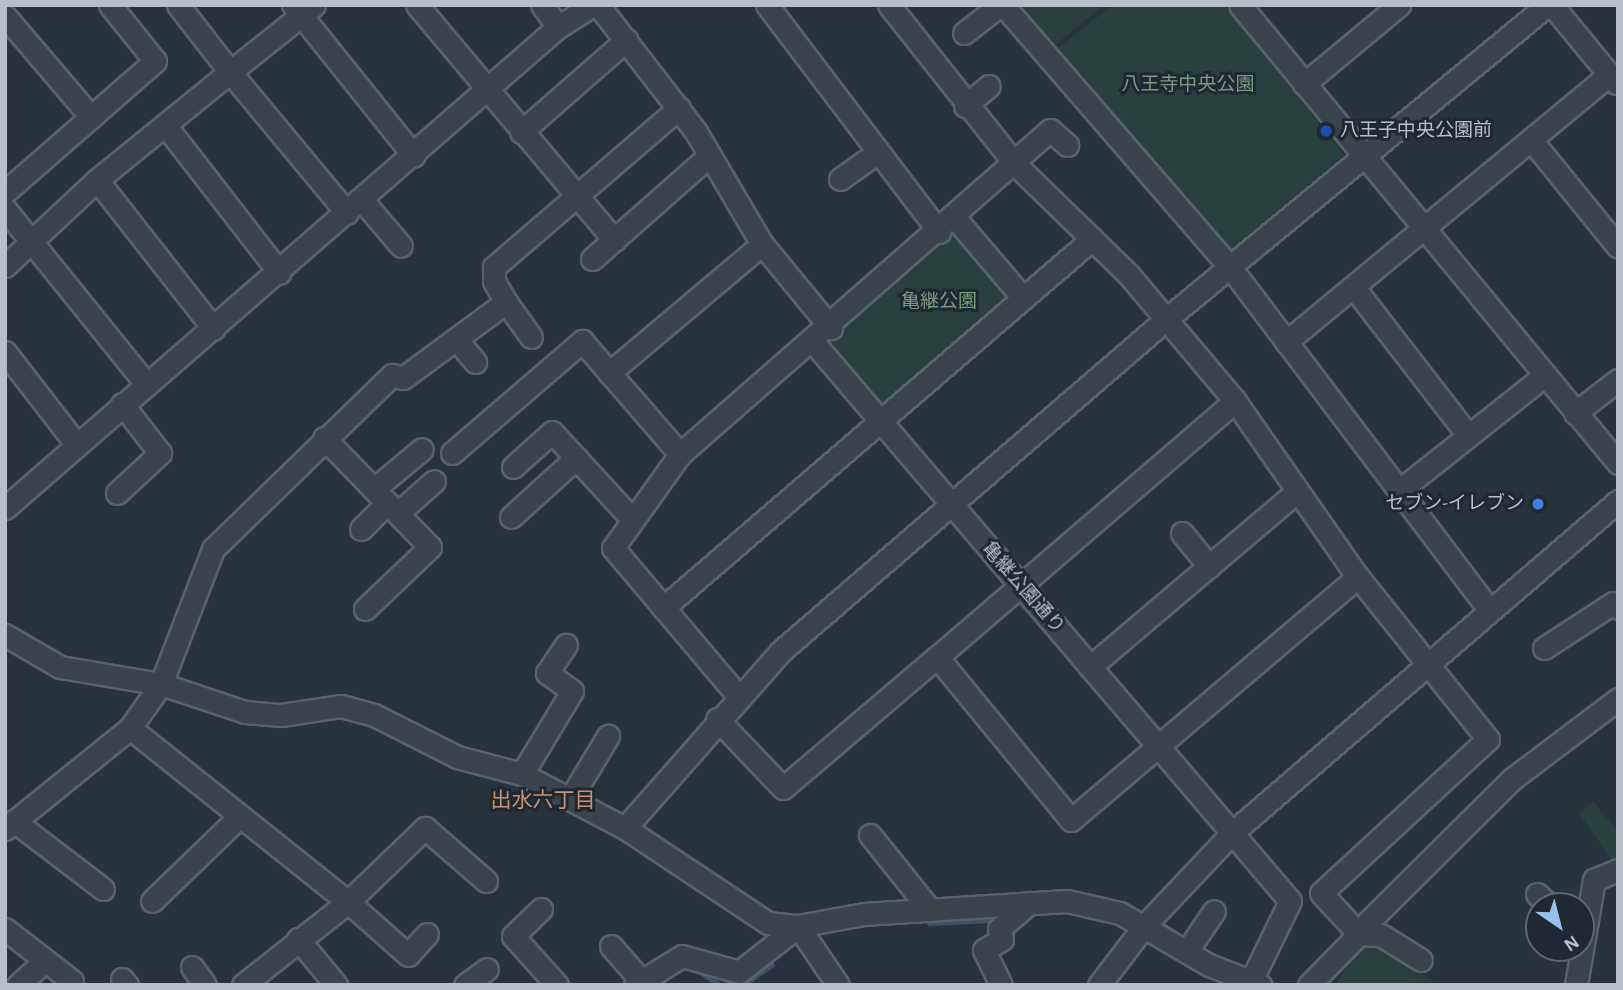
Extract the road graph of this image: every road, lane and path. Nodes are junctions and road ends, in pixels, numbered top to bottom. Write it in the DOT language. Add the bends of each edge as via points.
graph roads {
  1 [pos="17,5"];
  2 [pos="110,5"];
  3 [pos="178,5"];
  4 [pos="417,5"];
  5 [pos="542,5"];
  6 [pos="767,5"];
  7 [pos="889,5"];
  8 [pos="1001,5"];
  9 [pos="1399,5"];
  10 [pos="1549,5"];
  11 [pos="593,6"];
  12 [pos="1246,7"];
  13 [pos="303,9"];
  14 [pos="5,15"];
  15 [pos="558,27"];
  16 [pos="964,33"];
  17 [pos="626,40"];
  18 [pos="230,72"];
  19 [pos="1613,80"];
  20 [pos="1304,84"];
  21 [pos="989,86"];
  22 [pos="486,92"];
  23 [pos="965,106"];
  24 [pos="679,108"];
  25 [pos="91,117"];
  26 [pos="165,125"];
  27 [pos="521,132"];
  28 [pos="1532,141"];
  29 [pos="1067,145"];
  30 [pos="878,152"];
  31 [pos="710,155"];
  32 [pos="414,156"];
  33 [pos="1363,156"];
  34 [pos="1016,164"];
  35 [pos="840,179"];
  36 [pos="97,180"];
  37 [pos="5,192"];
  38 [pos="576,197"];
  39 [pos="354,206"];
  40 [pos="5,209"];
  41 [pos="955,218"];
  42 [pos="1424,228"];
  43 [pos="939,232"];
  44 [pos="1092,239"];
  45 [pos="614,240"];
  46 [pos="32,242"];
  47 [pos="762,244"];
  48 [pos="401,246"];
  49 [pos="1618,247"];
  50 [pos="592,259"];
  51 [pos="5,266"];
  52 [pos="1230,267"];
  53 [pos="280,272"];
  54 [pos="1355,289"];
  55 [pos="1023,298"];
  56 [pos="506,302"];
  57 [pos="1164,321"];
  58 [pos="831,328"];
  59 [pos="214,329"];
  60 [pos="531,337"];
  61 [pos="456,339"];
  62 [pos="1286,342"];
  63 [pos="814,343"];
  64 [pos="5,352"];
  65 [pos="475,362"];
  66 [pos="609,373"];
  67 [pos="1545,375"];
  68 [pos="1618,380"];
  69 [pos="146,384"];
  70 [pos="1235,401"];
  71 [pos="122,404"];
  72 [pos="1575,413"];
  73 [pos="881,422"];
  74 [pos="1468,435"];
  75 [pos="324,439"];
  76 [pos="76,444"];
  77 [pos="422,449"];
  78 [pos="452,453"];
  79 [pos="680,454"];
  80 [pos="576,458"];
  81 [pos="1618,463"];
  82 [pos="513,467"];
  83 [pos="434,481"];
  84 [pos="1400,490"];
  85 [pos="1296,492"];
  86 [pos="117,493"];
  87 [pos="1618,501"];
  88 [pos="386,502"];
  89 [pos="952,505"];
  90 [pos="5,508"];
  91 [pos="511,517"];
  92 [pos="632,519"];
  93 [pos="361,529"];
  94 [pos="1182,533"];
  95 [pos="1209,566"];
  96 [pos="1358,577"];
  97 [pos="1021,587"];
  98 [pos="1616,603"];
  99 [pos="663,608"];
  100 [pos="365,609"];
  101 [pos="1489,609"];
  102 [pos="5,635"];
  103 [pos="566,645"];
  104 [pos="1544,648"];
  105 [pos="937,657"];
  106 [pos="1090,667"];
  107 [pos="1427,667"];
  108 [pos="161,684"];
  109 [pos="739,697"];
  110 [pos="1618,699"];
  111 [pos="717,719"];
  112 [pos="130,728"];
  113 [pos="608,736"];
  114 [pos="1157,747"];
  115 [pos="522,774"];
  116 [pos="570,799"];
  117 [pos="239,817"];
  118 [pos="9,825"];
  119 [pos="625,828"];
  120 [pos="1233,832"];
  121 [pos="870,835"];
  122 [pos="1618,870"];
  123 [pos="486,881"];
  124 [pos="103,889"];
  125 [pos="1592,892"];
  126 [pos="1321,893"];
  127 [pos="152,901"];
  128 [pos="348,901"];
  129 [pos="1290,901"];
  130 [pos="1029,902"];
  131 [pos="541,909"];
  132 [pos="930,910"];
  133 [pos="1214,911"];
  134 [pos="1145,925"];
  135 [pos="798,926"];
  136 [pos="5,929"];
  137 [pos="1364,932"];
  138 [pos="427,934"];
  139 [pos="298,939"];
  140 [pos="611,946"];
  141 [pos="1187,951"];
  142 [pos="1421,960"];
  143 [pos="45,961"];
  144 [pos="1579,962"];
  145 [pos="192,967"];
  146 [pos="486,969"];
  147 [pos="1214,976"];
  148 [pos="72,981"];
  149 [pos="640,983"];
  150 [pos="1251,983"];
  151 [pos="18,985"];
  152 [pos="205,985"];
  153 [pos="243,985"];
  154 [pos="336,985"];
  155 [pos="465,985"];
  156 [pos="557,985"];
  157 [pos="838,985"];
  158 [pos="1002,985"];
  159 [pos="1099,985"];
  160 [pos="1309,985"];
  161 [pos="1576,985"];
  1 -- 14 [label="street"];
  2 -- 25 [label="street" via="155,61"];
  3 -- 18 [label="street"];
  4 -- 22 [label="street"];
  5 -- 15 [label="street"];
  6 -- 30 [label="street"];
  7 -- 23 [label="street"];
  8 -- 16 [label="street"];
  8 -- 52 [label="street"];
  9 -- 20 [label="street"];
  10 -- 19 [label="street"];
  10 -- 33 [label="street"];
  11 -- 15 [label="street"];
  11 -- 17 [label="street"];
  12 -- 20 [label="street"];
  13 -- 18 [label="street"];
  13 -- 32 [label="street"];
  14 -- 25 [label="street"];
  15 -- 22 [label="street"];
  17 -- 24 [label="street"];
  17 -- 27 [label="street"];
  18 -- 26 [label="street"];
  18 -- 39 [label="street"];
  19 -- 28 [label="street"];
  20 -- 33 [label="street"];
  21 -- 23 [label="street"];
  22 -- 27 [label="street"];
  22 -- 32 [label="street"];
  23 -- 34 [label="street"];
  24 -- 31 [label="street"];
  24 -- 38 [label="street"];
  25 -- 37 [label="street"];
  26 -- 36 [label="street"];
  26 -- 53 [label="street"];
  27 -- 38 [label="street"];
  28 -- 42 [label="street"];
  28 -- 49 [label="street"];
  29 -- 34 [label="street" via="1050,130"];
  30 -- 35 [label="street"];
  30 -- 43 [label="street"];
  31 -- 45 [label="street"];
  31 -- 47 [label="street"];
  32 -- 39 [label="street"];
  33 -- 42 [label="street"];
  33 -- 52 [label="street"];
  34 -- 41 [label="street"];
  34 -- 44 [label="street"];
  36 -- 46 [label="street"];
  36 -- 59 [label="street"];
  38 -- 45 [label="street"];
  38 -- 56 [label="street" via="494,267"];
  39 -- 48 [label="street"];
  39 -- 53 [label="street"];
  40 -- 46 [label="street"];
  41 -- 43 [label="street"];
  41 -- 55 [label="street"];
  42 -- 54 [label="street"];
  42 -- 67 [label="street"];
  43 -- 58 [label="street"];
  44 -- 55 [label="street"];
  44 -- 57 [label="street"];
  45 -- 50 [label="street"];
  46 -- 51 [label="street"];
  46 -- 69 [label="street"];
  47 -- 58 [label="street"];
  47 -- 66 [label="street"];
  52 -- 57 [label="street"];
  52 -- 62 [label="street"];
  53 -- 59 [label="street"];
  54 -- 62 [label="street"];
  54 -- 74 [label="street"];
  55 -- 73 [label="street"];
  56 -- 60 [label="street"];
  56 -- 61 [label="street"];
  57 -- 70 [label="street"];
  57 -- 89 [label="street"];
  58 -- 63 [label="street"];
  59 -- 69 [label="street"];
  61 -- 65 [label="street"];
  61 -- 75 [label="street" via="403,377 392,375"];
  62 -- 84 [label="street"];
  63 -- 73 [label="street, 亀継公園通り"];
  63 -- 79 [label="street"];
  64 -- 76 [label="street"];
  66 -- 78 [label="street" via="582,341"];
  66 -- 79 [label="street"];
  67 -- 72 [label="street"];
  67 -- 74 [label="street"];
  68 -- 72 [label="street"];
  69 -- 71 [label="street"];
  70 -- 85 [label="street"];
  70 -- 97 [label="street"];
  71 -- 76 [label="street"];
  71 -- 86 [label="street" via="160,453"];
  72 -- 81 [label="street"];
  73 -- 89 [label="street, 亀継公園通り"];
  73 -- 99 [label="street"];
  74 -- 84 [label="street"];
  75 -- 88 [label="street"];
  75 -- 108 [label="street" via="213,549"];
  76 -- 90 [label="street"];
  77 -- 88 [label="street"];
  79 -- 92 [label="street"];
  80 -- 82 [label="street" via="552,432"];
  80 -- 91 [label="street"];
  80 -- 92 [label="street"];
  83 -- 88 [label="street"];
  84 -- 101 [label="street"];
  85 -- 95 [label="street"];
  85 -- 96 [label="street"];
  87 -- 101 [label="street"];
  88 -- 93 [label="street"];
  88 -- 100 [label="street" via="430,547"];
  89 -- 97 [label="street, 亀継公園通り"];
  89 -- 109 [label="street" via="781,651"];
  92 -- 99 [label="street" via="613,548"];
  94 -- 95 [label="street"];
  95 -- 106 [label="street"];
  96 -- 107 [label="street"];
  96 -- 114 [label="street"];
  97 -- 105 [label="street"];
  97 -- 106 [label="street, 亀継公園通り"];
  98 -- 104 [label="street"];
  99 -- 109 [label="street"];
  101 -- 107 [label="street"];
  102 -- 108 [label="street" via="60,667"];
  103 -- 115 [label="street" via="547,673 572,691"];
  105 -- 111 [label="street" via="783,788"];
  105 -- 114 [label="street" via="1071,820"];
  106 -- 114 [label="street, 亀継公園通り"];
  107 -- 120 [label="street"];
  107 -- 126 [label="street" via="1489,739"];
  108 -- 112 [label="street"];
  108 -- 115 [label="street" via="245,712 281,715 341,706 374,715 457,757"];
  109 -- 111 [label="street"];
  110 -- 137 [label="street" via="1512,779 1368,922"];
  111 -- 119 [label="street"];
  112 -- 117 [label="street"];
  112 -- 118 [label="street"];
  113 -- 116 [label="street"];
  114 -- 120 [label="street, 亀継公園通り"];
  115 -- 116 [label="street"];
  116 -- 119 [label="street"];
  117 -- 127 [label="street"];
  117 -- 128 [label="street"];
  118 -- 124 [label="street"];
  119 -- 135 [label="street" via="768,923"];
  120 -- 129 [label="street, 亀継公園通り"];
  120 -- 134 [label="street"];
  121 -- 132 [label="street"];
  122 -- 125 [label="street" via="1594,880"];
  123 -- 128 [label="street" via="425,828"];
  126 -- 129 [label="street"];
  126 -- 137 [label="street"];
  128 -- 138 [label="street" via="408,955"];
  128 -- 139 [label="street"];
  129 -- 150 [label="street"];
  130 -- 132 [label="street"];
  130 -- 134 [label="street" via="1093,904"];
  130 -- 158 [label="street" via="999,929 1002,939 984,950"];
  131 -- 156 [label="street" via="513,936"];
  132 -- 135 [label="street"];
  133 -- 141 [label="street"];
  134 -- 141 [label="street"];
  134 -- 159 [label="street"];
  135 -- 149 [label="street" via="739,972 682,956"];
  135 -- 157 [label="street"];
  136 -- 143 [label="street"];
  137 -- 142 [label="street"];
  137 -- 160 [label="street"];
  139 -- 153 [label="street"];
  139 -- 154 [label="street"];
  140 -- 149 [label="street"];
  141 -- 147 [label="street"];
  143 -- 148 [label="street"];
  143 -- 151 [label="street"];
  144 -- 161 [label="street"];
  145 -- 152 [label="street"];
  146 -- 155 [label="street"];
  147 -- 150 [label="street"];
}
